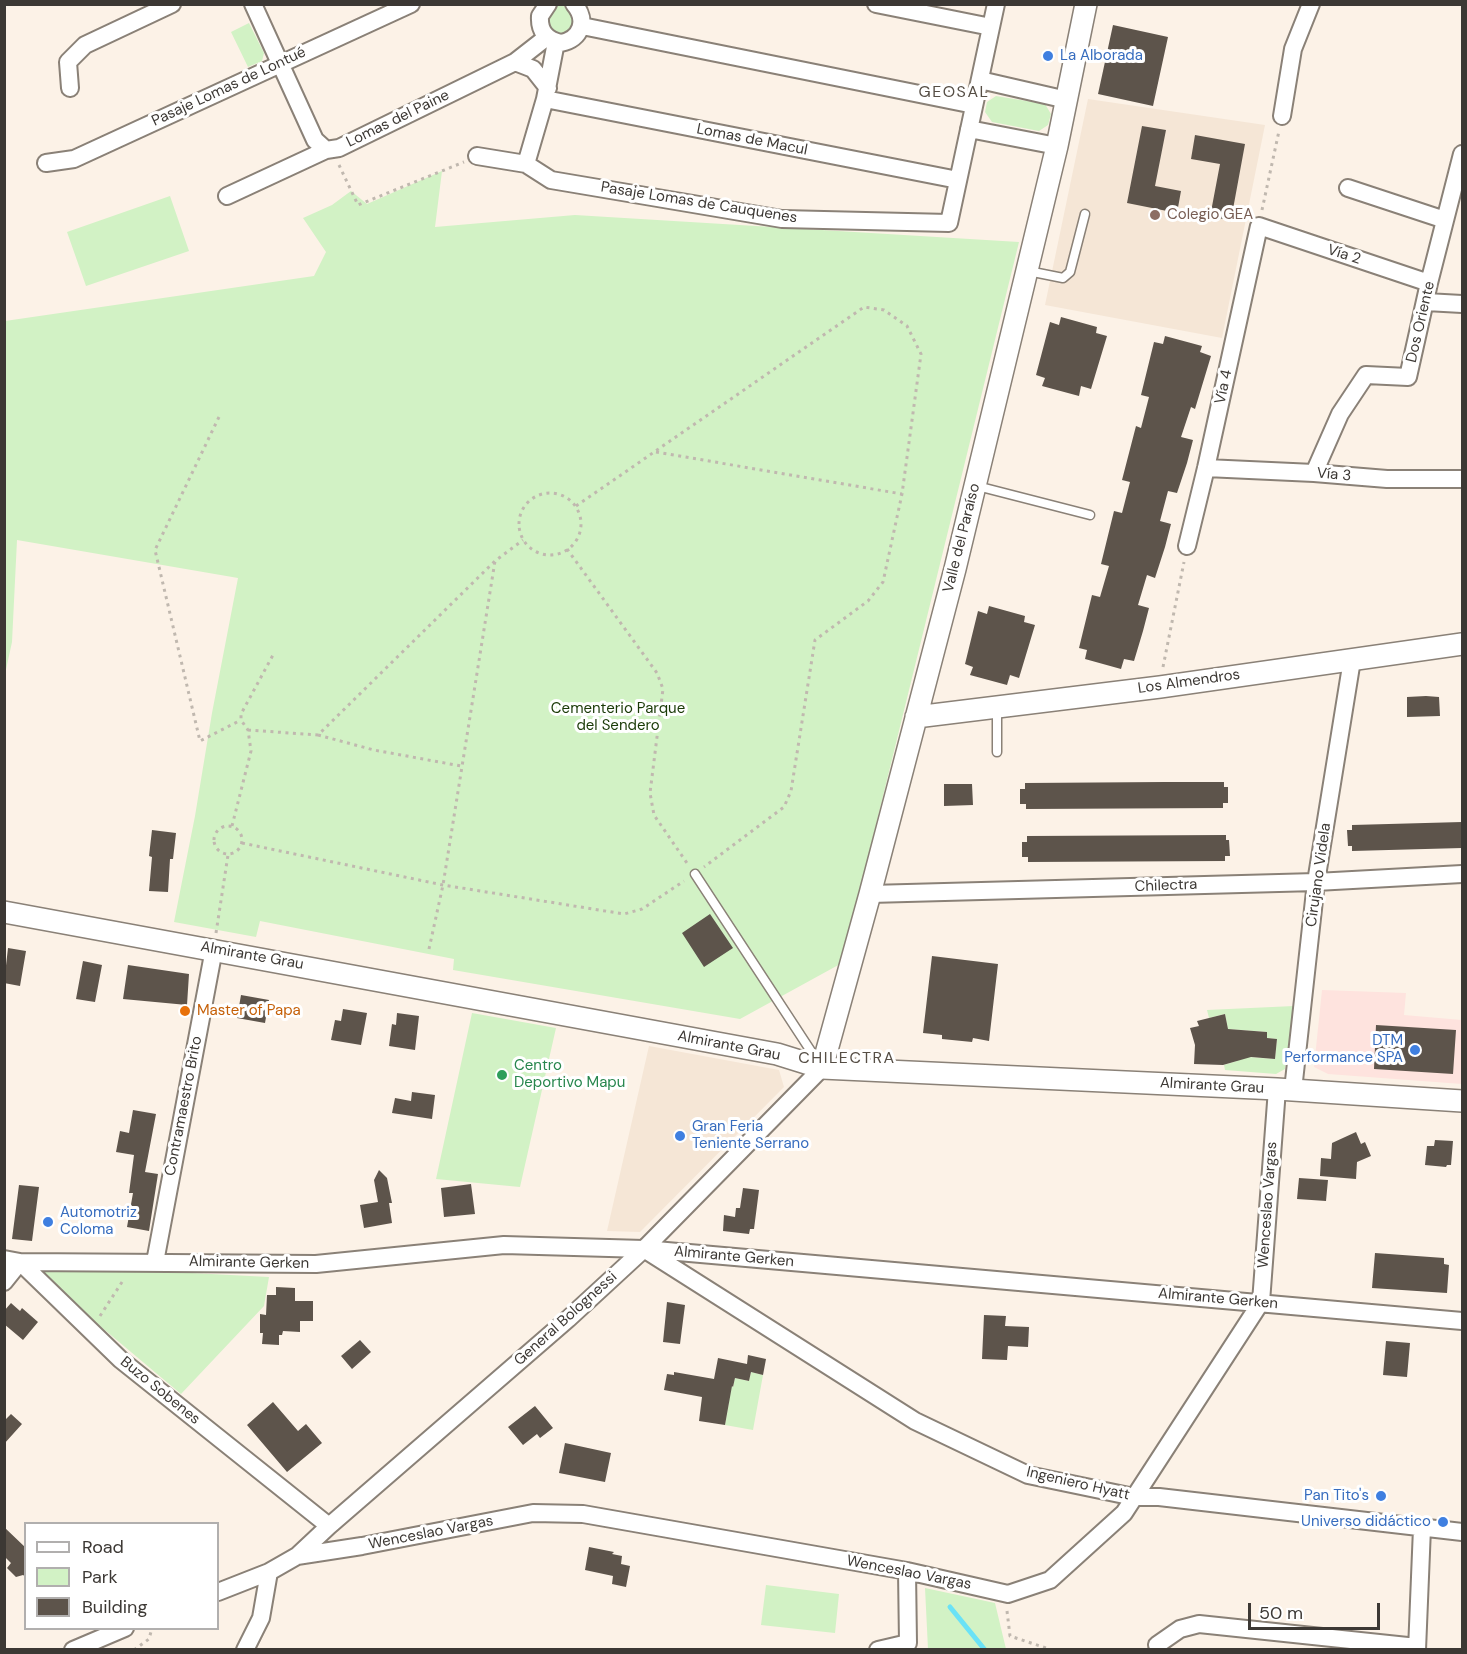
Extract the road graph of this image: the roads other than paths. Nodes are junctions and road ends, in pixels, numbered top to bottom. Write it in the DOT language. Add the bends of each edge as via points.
graph roads {
  1 [pos="172,4"];
  2 [pos="253,4"];
  3 [pos="411,4"];
  4 [pos="548,4"];
  5 [pos="574,4"];
  6 [pos="876,4"];
  7 [pos="996,4"];
  8 [pos="1086,4"];
  9 [pos="1311,4"];
  10 [pos="582,26"];
  11 [pos="991,27"];
  12 [pos="552,39"];
  13 [pos="515,62"];
  14 [pos="280,63"];
  15 [pos="980,80"];
  16 [pos="70,88"];
  17 [pos="547,94"];
  18 [pos="1067,100"];
  19 [pos="974,105"];
  20 [pos="1282,116"];
  21 [pos="969,129"];
  22 [pos="1058,146"];
  23 [pos="326,150"];
  24 [pos="1462,154"];
  25 [pos="477,156"];
  26 [pos="46,163"];
  27 [pos="526,164"];
  28 [pos="958,180"];
  29 [pos="1348,188"];
  30 [pos="227,196"];
  31 [pos="1085,214"];
  32 [pos="1445,220"];
  33 [pos="1259,226"];
  34 [pos="1027,271"];
  35 [pos="1429,283"];
  36 [pos="1426,302"];
  37 [pos="1462,304"];
  38 [pos="1206,468"];
  39 [pos="1314,473"];
  40 [pos="1462,479"];
  41 [pos="975,485"];
  42 [pos="1090,515"];
  43 [pos="1187,546"];
  44 [pos="1462,644"];
  45 [pos="1352,660"];
  46 [pos="997,707"];
  47 [pos="916,717"];
  48 [pos="997,752"];
  49 [pos="695,874"];
  50 [pos="1462,874"];
  51 [pos="1317,882"];
  52 [pos="870,894"];
  53 [pos="4,912"];
  54 [pos="214,949"];
  55 [pos="822,1068"];
  56 [pos="1285,1090"];
  57 [pos="1462,1101"];
  58 [pos="644,1249"];
  59 [pos="12,1261"];
  60 [pos="155,1262"];
  61 [pos="4,1282"];
  62 [pos="1261,1302"];
  63 [pos="1462,1321"];
  64 [pos="1134,1497"];
  65 [pos="329,1526"];
  66 [pos="1422,1528"];
  67 [pos="1462,1532"];
  68 [pos="297,1556"];
  69 [pos="907,1571"];
  70 [pos="269,1572"];
  71 [pos="219,1592"];
  72 [pos="122,1630"];
  73 [pos="1157,1645"];
  74 [pos="909,1646"];
  75 [pos="1418,1648"];
  76 [pos="73,1650"];
  77 [pos="244,1650"];
  78 [pos="878,1650"];
  1 -- 16 [label="street" via="85,45 68,62"];
  2 -- 14 [label="street, Lomas del Paine"];
  3 -- 14 [label="street, Pasaje Lomas de Lontué"];
  4 -- 12 [label="street" via="540,23"];
  5 -- 10 [label="street"];
  6 -- 11 [label="street"];
  7 -- 11 [label="street"];
  8 -- 18 [label="street, Valle del Paraíso"];
  9 -- 20 [label="street" via="1293,49"];
  10 -- 12 [label="street, Lomas del Paine" via="568,41"];
  10 -- 19 [label="street"];
  11 -- 15 [label="street"];
  12 -- 13 [label="street, Lomas del Paine"];
  12 -- 17 [label="street"];
  13 -- 17 [label="street" via="533,69"];
  13 -- 23 [label="street, Lomas del Paine" via="339,148"];
  14 -- 23 [label="street, Lomas del Paine" via="315,140"];
  14 -- 26 [label="street, Pasaje Lomas de Lontué" via="74,159"];
  15 -- 18 [label="street"];
  15 -- 19 [label="street"];
  17 -- 27 [label="street"];
  17 -- 28 [label="street, Lomas de Macul"];
  18 -- 22 [label="street, Valle del Paraíso"];
  19 -- 21 [label="street"];
  21 -- 22 [label="street"];
  21 -- 28 [label="street"];
  22 -- 34 [label="street, Valle del Paraíso"];
  23 -- 30 [label="street"];
  24 -- 32 [label="street, Dos Oriente"];
  25 -- 27 [label="street"];
  27 -- 28 [label="street, Pasaje Lomas de Cauquenes" via="551,180 782,219 949,223"];
  29 -- 32 [label="street"];
  31 -- 34 [label="lane" via="1070,272 1063,278"];
  32 -- 35 [label="street, Dos Oriente"];
  33 -- 35 [label="street, Vía 2"];
  33 -- 38 [label="street, Vía 4"];
  34 -- 41 [label="street, Valle del Paraíso"];
  35 -- 36 [label="street, Dos Oriente"];
  36 -- 37 [label="street"];
  36 -- 39 [label="street, Dos Oriente" via="1408,377 1366,375 1340,414"];
  38 -- 39 [label="street, Vía 3"];
  38 -- 43 [label="street, Vía 4"];
  39 -- 40 [label="street, Vía 3" via="1387,479"];
  41 -- 42 [label="lane"];
  41 -- 47 [label="street, Valle del Paraíso"];
  44 -- 45 [label="street, Los Almendros"];
  45 -- 46 [label="street, Los Almendros"];
  45 -- 51 [label="street, Cirujano Videla"];
  46 -- 47 [label="street, Los Almendros"];
  46 -- 48 [label="lane"];
  47 -- 52 [label="street, Valle del Paraíso"];
  49 -- 55 [label="lane"];
  50 -- 51 [label="street, Chilectra"];
  51 -- 52 [label="street, Chilectra"];
  51 -- 56 [label="street, Cirujano Videla"];
  52 -- 55 [label="street, Valle del Paraíso"];
  53 -- 54 [label="street, Almirante Grau"];
  54 -- 55 [label="street, Almirante Grau" via="777,1054"];
  54 -- 60 [label="street, Contramaestro Brito"];
  55 -- 56 [label="street, Almirante Grau"];
  55 -- 58 [label="street, General Bolognessi"];
  56 -- 57 [label="street, Almirante Grau"];
  56 -- 62 [label="street, Wenceslao Vargas"];
  58 -- 60 [label="street, Almirante Gerken" via="504,1245 316,1264"];
  58 -- 62 [label="street, Almirante Gerken"];
  58 -- 64 [label="street, Ingeniero Hyatt" via="915,1421 1028,1475"];
  58 -- 65 [label="street, General Bolognessi"];
  59 -- 60 [label="street, Almirante Gerken"];
  59 -- 61 [label="street"];
  59 -- 65 [label="street, Buzo Sobenes" via="121,1360"];
  62 -- 63 [label="street, Almirante Gerken"];
  62 -- 64 [label="street, Wenceslao Vargas"];
  64 -- 66 [label="street, Ingeniero Hyatt"];
  64 -- 69 [label="street, Wenceslao Vargas" via="1124,1513 1050,1580 1008,1594"];
  65 -- 68 [label="street, General Bolognessi"];
  66 -- 67 [label="street, Ingeniero Hyatt"];
  66 -- 75 [label="street"];
  68 -- 69 [label="street, Wenceslao Vargas" via="533,1513 583,1514"];
  68 -- 70 [label="street, Wenceslao Vargas"];
  69 -- 74 [label="street"];
  70 -- 71 [label="street, Wenceslao Vargas"];
  70 -- 77 [label="street" via="261,1618"];
  72 -- 76 [label="street"];
  73 -- 75 [label="street" via="1180,1629 1199,1624"];
  74 -- 78 [label="street"];
}
